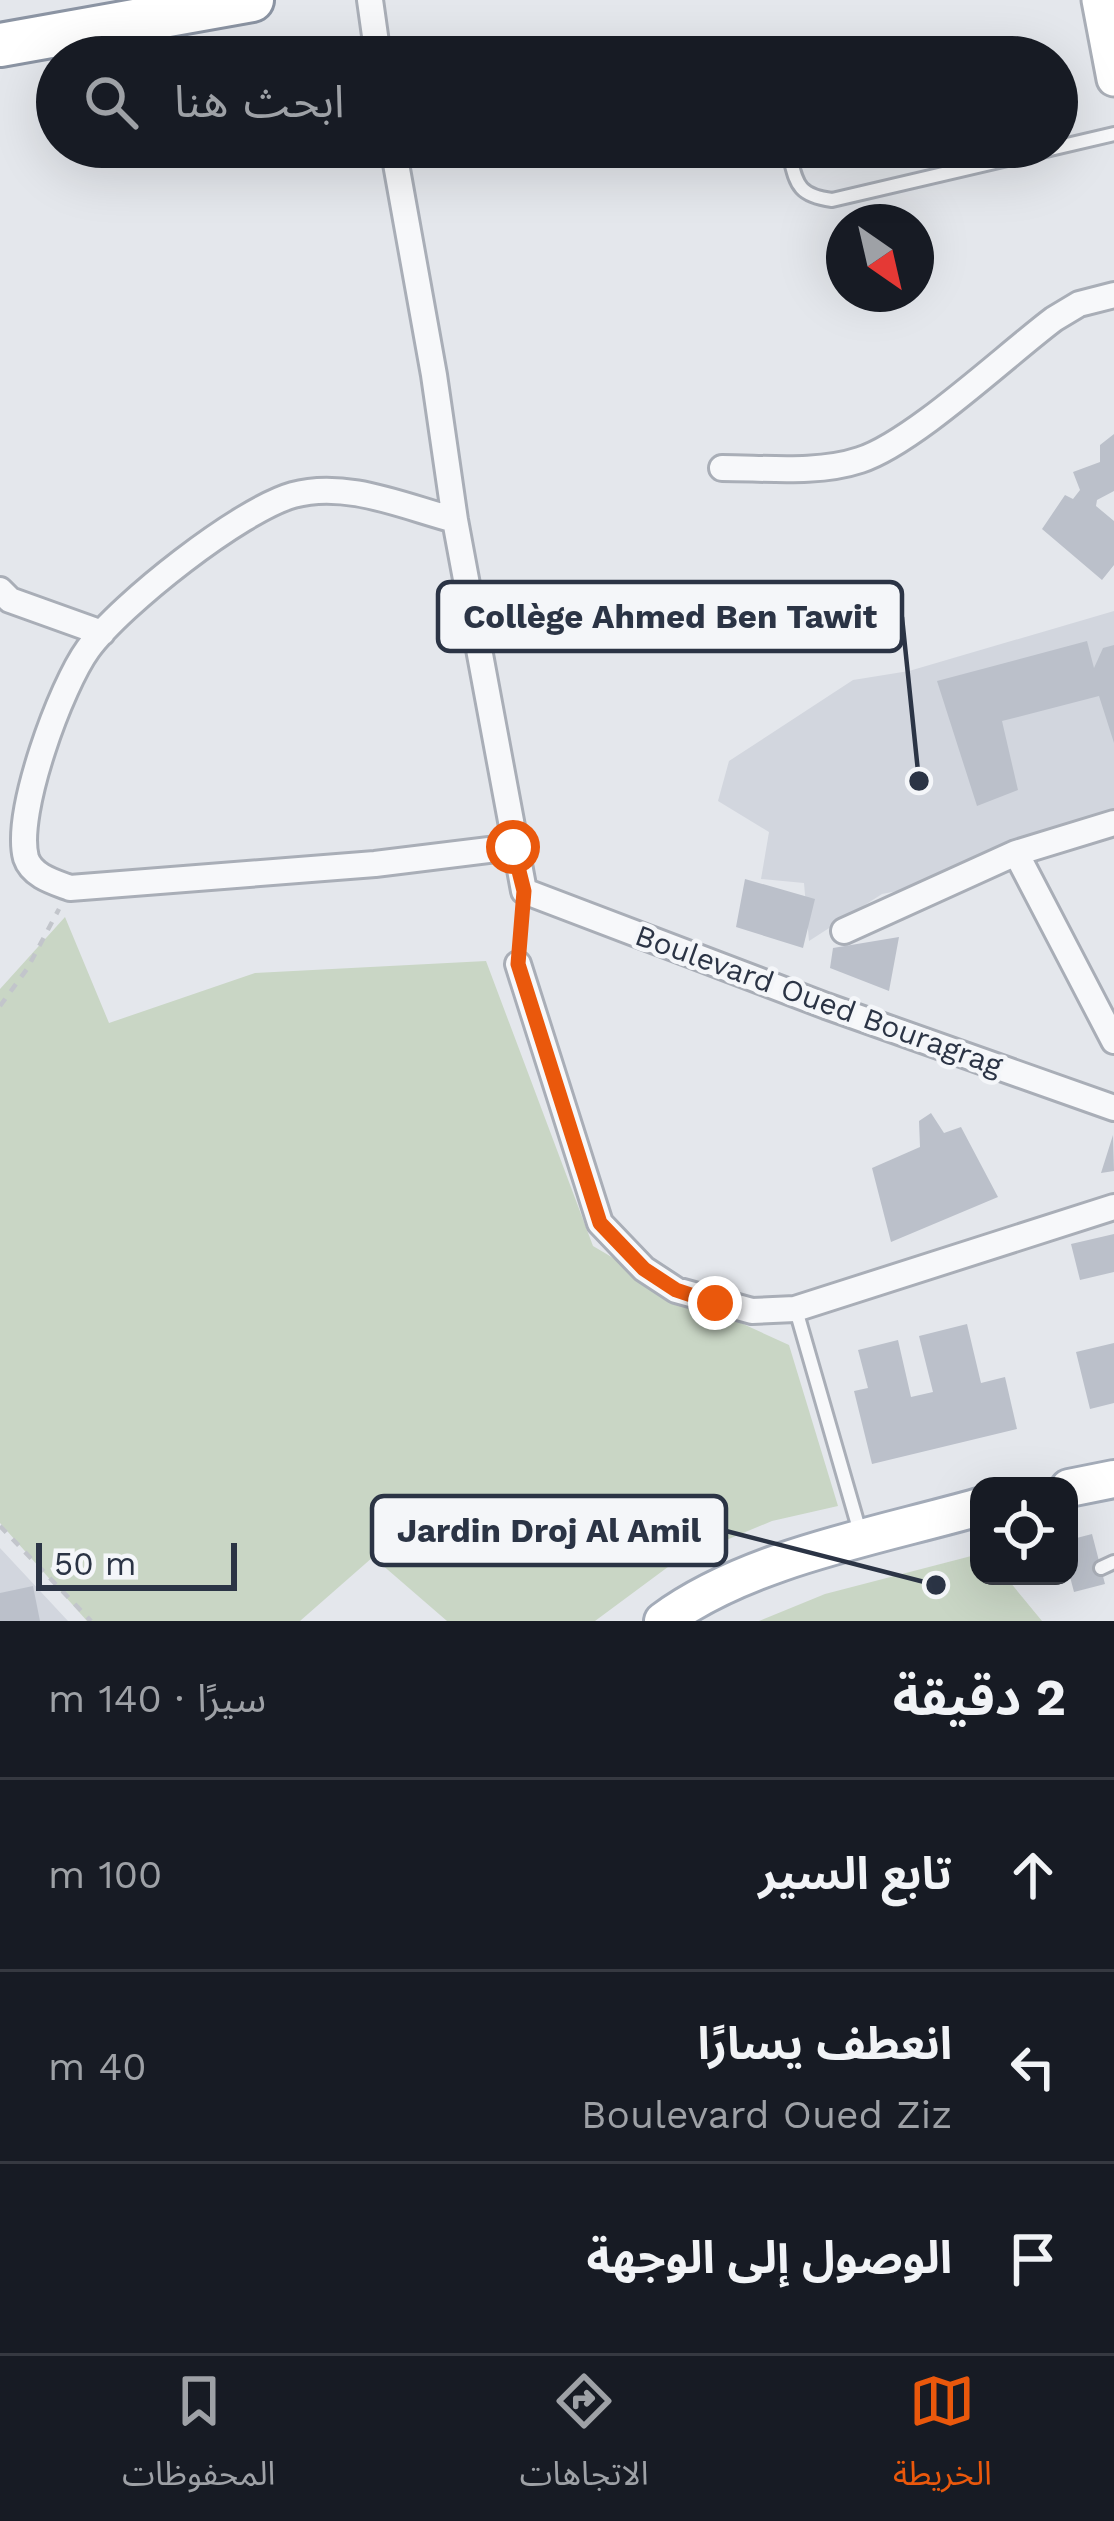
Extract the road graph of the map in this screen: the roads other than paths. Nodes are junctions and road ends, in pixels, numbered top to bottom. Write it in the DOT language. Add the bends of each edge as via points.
graph roads {
  1 [pos="252,0"];
  2 [pos="370,0"];
  3 [pos="1099,0"];
  4 [pos="50,36"];
  5 [pos="375,36"];
  6 [pos="36,39"];
  7 [pos="0,45"];
  8 [pos="1113,57"];
  9 [pos="1114,134"];
  10 [pos="1078,142"];
  11 [pos="396,168"];
  12 [pos="793,168"];
  13 [pos="969,168"];
  14 [pos="1114,296"];
  15 [pos="722,468"];
  16 [pos="455,520"];
  17 [pos="0,590"];
  18 [pos="102,633"];
  19 [pos="1114,823"];
  20 [pos="513,847"];
  21 [pos="1016,854"];
  22 [pos="844,931"];
  23 [pos="518,964"];
  24 [pos="1114,1041"];
  25 [pos="1114,1108"];
  26 [pos="1114,1207"];
  27 [pos="795,1309"];
  28 [pos="1114,1479"];
  29 [pos="1078,1486"];
  30 [pos="970,1510"];
  31 [pos="862,1541"];
  32 [pos="663,1621"];
  1 -- 4 [label="highway"];
  2 -- 5 [label="street"];
  3 -- 8 [label="street"];
  6 -- 7 [label="highway"];
  9 -- 10 [label="lane"];
  11 -- 16 [label="street"];
  12 -- 13 [label="lane" via="809,197 832,200"];
  14 -- 15 [label="street" via="1054,319 862,460"];
  16 -- 18 [label="street" via="373,496 292,495 202,548"];
  16 -- 20 [label="street"];
  17 -- 18 [label="street"];
  18 -- 20 [label="street" via="69,677 25,817 27,859 37,874 70,888"];
  19 -- 21 [label="street"];
  20 -- 25 [label="street, Boulevard Oued Bouragrag" via="524,891"];
  21 -- 22 [label="street"];
  21 -- 24 [label="street"];
  23 -- 27 [label="street" via="600,1223 676,1290 752,1311"];
  26 -- 27 [label="street"];
  27 -- 31 [label="lane"];
  28 -- 29 [label="main road"];
  30 -- 31 [label="main road"];
  31 -- 32 [label="main road" via="720,1588"];
}
